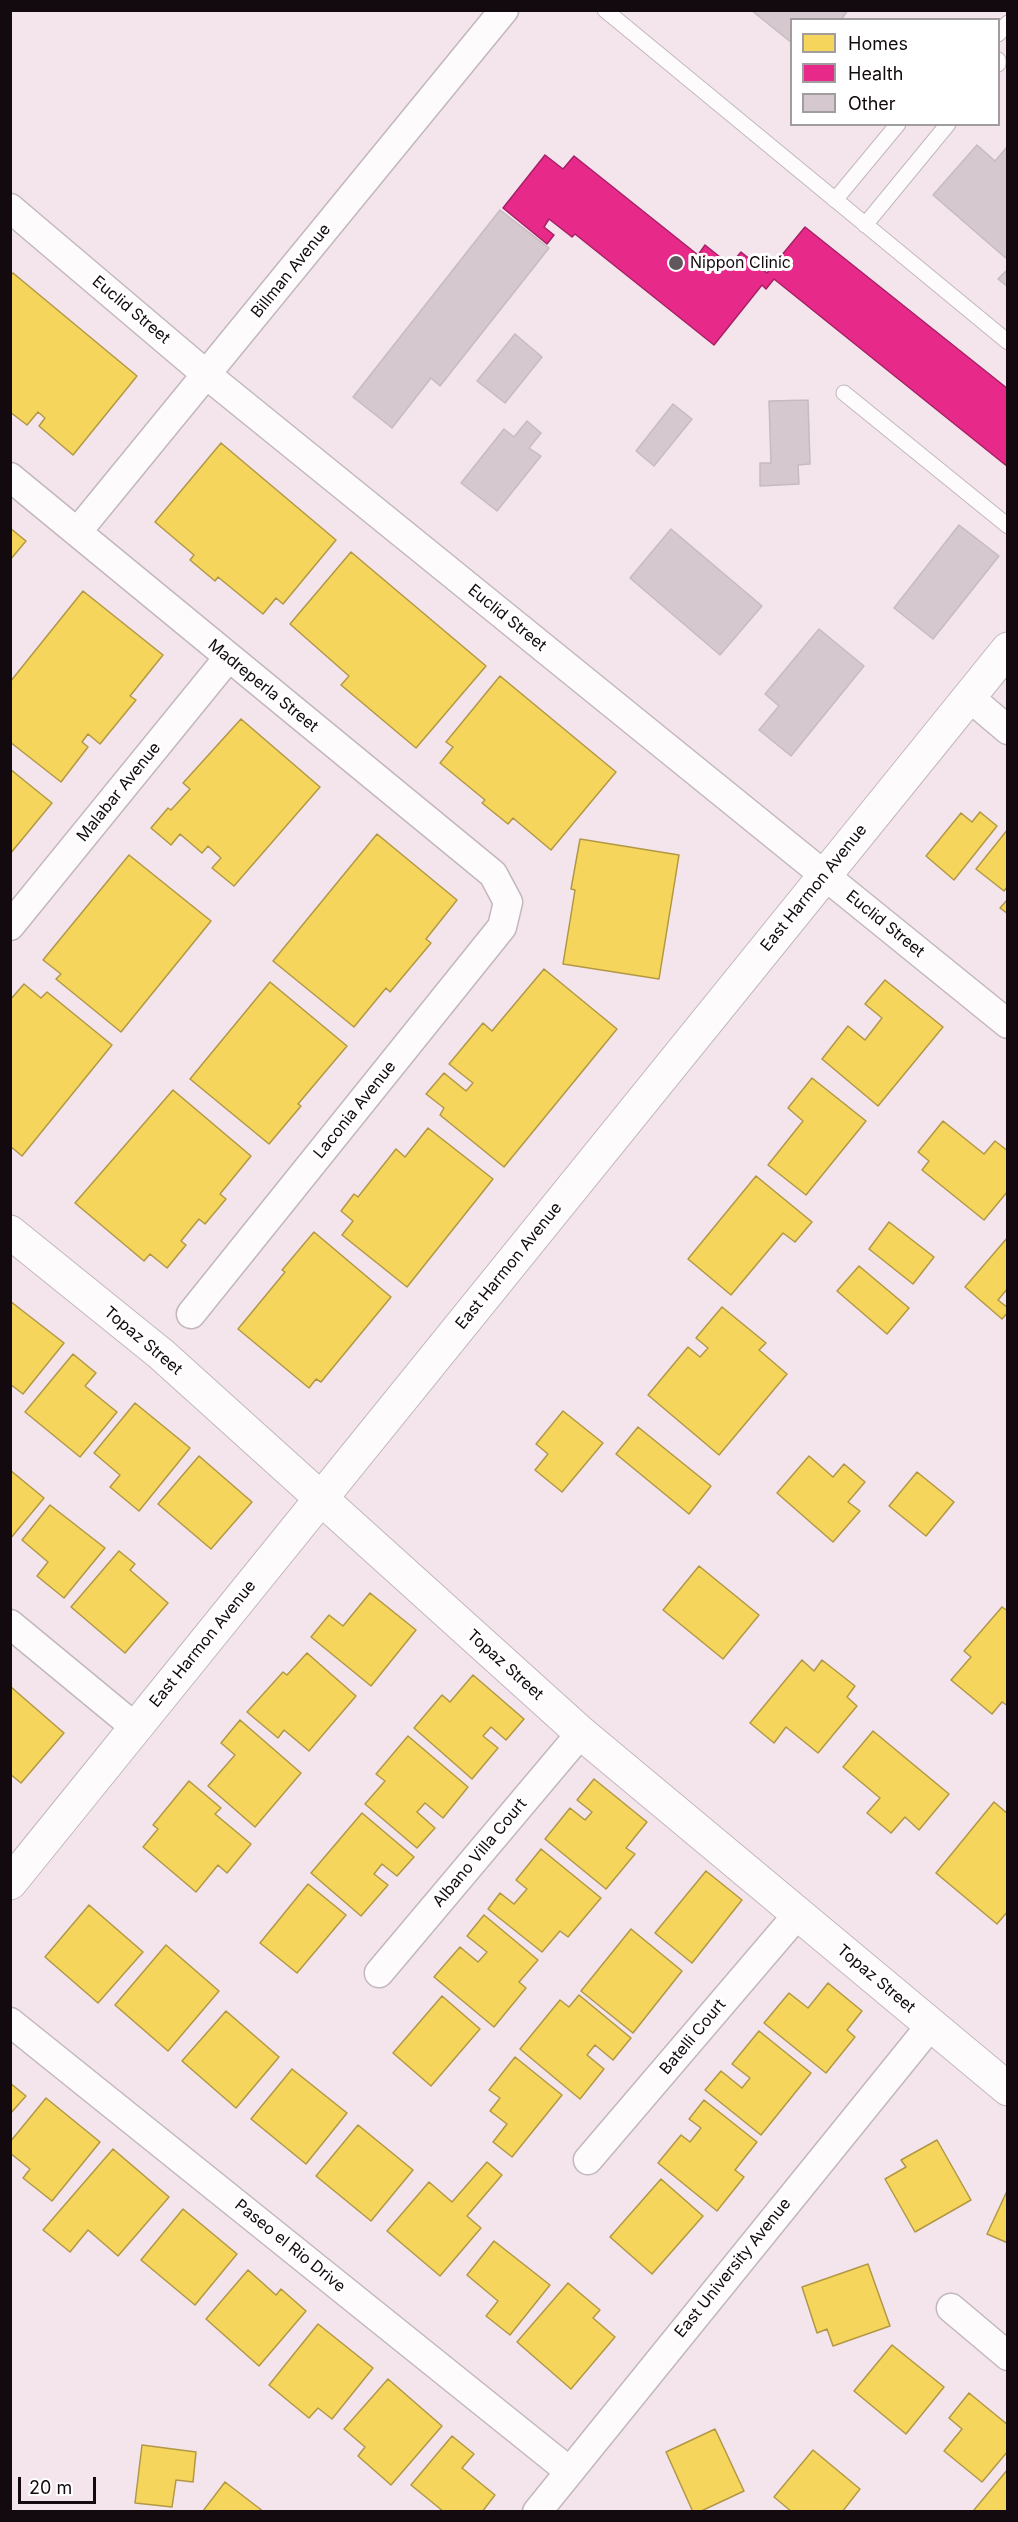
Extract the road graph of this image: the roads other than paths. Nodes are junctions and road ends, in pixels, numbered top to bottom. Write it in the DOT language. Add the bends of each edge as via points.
graph roads {
  1 [pos="605,10"];
  2 [pos="496,13"];
  3 [pos="896,126"];
  4 [pos="946,126"];
  5 [pos="835,200"];
  6 [pos="10,208"];
  7 [pos="866,225"];
  8 [pos="1008,342"];
  9 [pos="207,375"];
  10 [pos="844,393"];
  11 [pos="10,477"];
  12 [pos="1008,526"];
  13 [pos="78,531"];
  14 [pos="1008,649"];
  15 [pos="228,658"];
  16 [pos="969,697"];
  17 [pos="1008,730"];
  18 [pos="825,875"];
  19 [pos="508,902"];
  20 [pos="10,926"];
  21 [pos="1008,1024"];
  22 [pos="10,1232"];
  23 [pos="191,1314"];
  24 [pos="321,1498"];
  25 [pos="10,1624"];
  26 [pos="136,1728"];
  27 [pos="580,1733"];
  28 [pos="10,1883"];
  29 [pos="798,1914"];
  30 [pos="379,1973"];
  31 [pos="10,2022"];
  32 [pos="931,2025"];
  33 [pos="1008,2089"];
  34 [pos="588,2160"];
  35 [pos="951,2308"];
  36 [pos="1008,2356"];
  37 [pos="569,2471"];
  38 [pos="537,2511"];
  1 -- 5 [label="lane"];
  2 -- 9 [label="street, Billman Avenue"];
  3 -- 5 [label="lane"];
  4 -- 7 [label="lane"];
  5 -- 7 [label="lane"];
  6 -- 9 [label="street, Euclid Street"];
  7 -- 8 [label="lane"];
  9 -- 13 [label="street, Billman Avenue"];
  9 -- 18 [label="street, Euclid Street"];
  10 -- 12 [label="lane"];
  11 -- 13 [label="street, Madreperla Street"];
  13 -- 15 [label="street, Madreperla Street"];
  14 -- 16 [label="main road, East Harmon Avenue"];
  15 -- 19 [label="street, Madreperla Street" via="493,874"];
  15 -- 20 [label="street, Malabar Avenue"];
  16 -- 17 [label="street"];
  16 -- 18 [label="main road, East Harmon Avenue"];
  18 -- 21 [label="street, Euclid Street"];
  18 -- 24 [label="main road, East Harmon Avenue"];
  19 -- 23 [label="street, Laconia Avenue" via="502,927"];
  22 -- 24 [label="main road, Topaz Street" via="161,1354"];
  24 -- 26 [label="main road, East Harmon Avenue"];
  24 -- 27 [label="main road, Topaz Street"];
  25 -- 26 [label="street"];
  26 -- 28 [label="main road, East Harmon Avenue"];
  27 -- 29 [label="main road, Topaz Street"];
  27 -- 30 [label="street, Albano Villa Court"];
  29 -- 32 [label="main road, Topaz Street"];
  29 -- 34 [label="street, Batelli Court"];
  31 -- 37 [label="street, Paseo el Rio Drive"];
  32 -- 33 [label="main road, Topaz Street"];
  32 -- 37 [label="street, East University Avenue"];
  35 -- 36 [label="street"];
  37 -- 38 [label="street, East University Avenue"];
}
